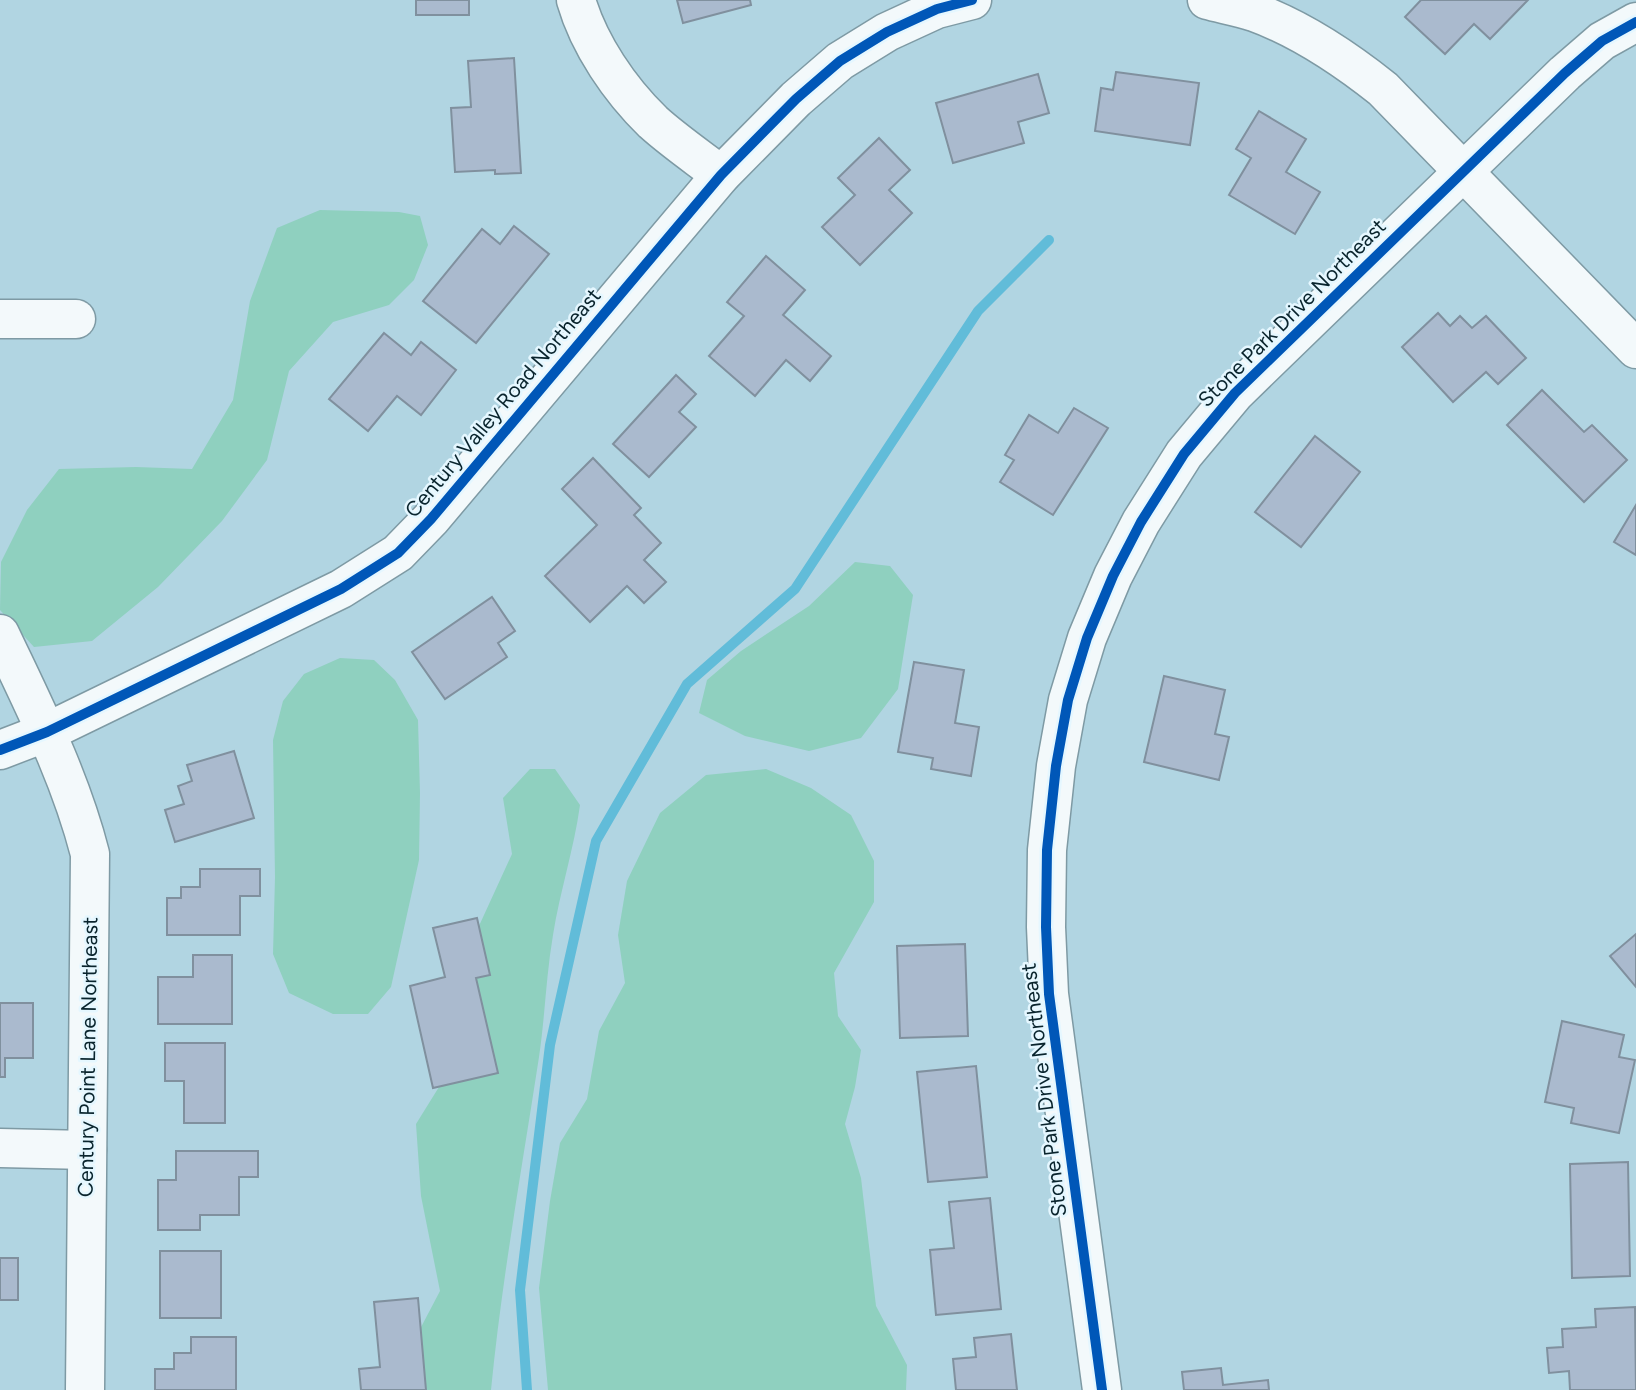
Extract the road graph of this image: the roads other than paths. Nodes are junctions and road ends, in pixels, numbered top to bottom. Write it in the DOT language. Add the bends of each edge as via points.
graph roads {
  1 [pos="576,0"];
  2 [pos="972,0"];
  3 [pos="1207,0"];
  4 [pos="1636,22"];
  5 [pos="1463,172"];
  6 [pos="721,175"];
  7 [pos="0,319"];
  8 [pos="76,319"];
  9 [pos="1636,349"];
  10 [pos="0,634"];
  11 [pos="47,732"];
  12 [pos="0,750"];
  13 [pos="0,1148"];
  14 [pos="87,1150"];
  15 [pos="85,1390"];
  16 [pos="1102,1390"];
  1 -- 6 [label="street" via="597,51 624,88 653,121"];
  2 -- 6 [label="street, Century Valley Road Northeast" via="937,9 887,32 840,61"];
  3 -- 5 [label="street" via="1253,12 1348,62 1383,89"];
  4 -- 5 [label="street, Stone Park Drive Northeast" via="1602,41 1565,73"];
  5 -- 9 [label="street"];
  5 -- 16 [label="street, Stone Park Drive Northeast" via="1235,393 1184,454 1113,576 1068,699 1047,849 1049,994"];
  6 -- 11 [label="street, Century Valley Road Northeast" via="398,553 317,602"];
  7 -- 8 [label="street"];
  10 -- 11 [label="street, Century Point Lane Northeast"];
  11 -- 12 [label="street, Century Valley Road Northeast"];
  11 -- 14 [label="street, Century Point Lane Northeast" via="79,810 90,854"];
  13 -- 14 [label="street"];
  14 -- 15 [label="street, Century Point Lane Northeast"];
}
